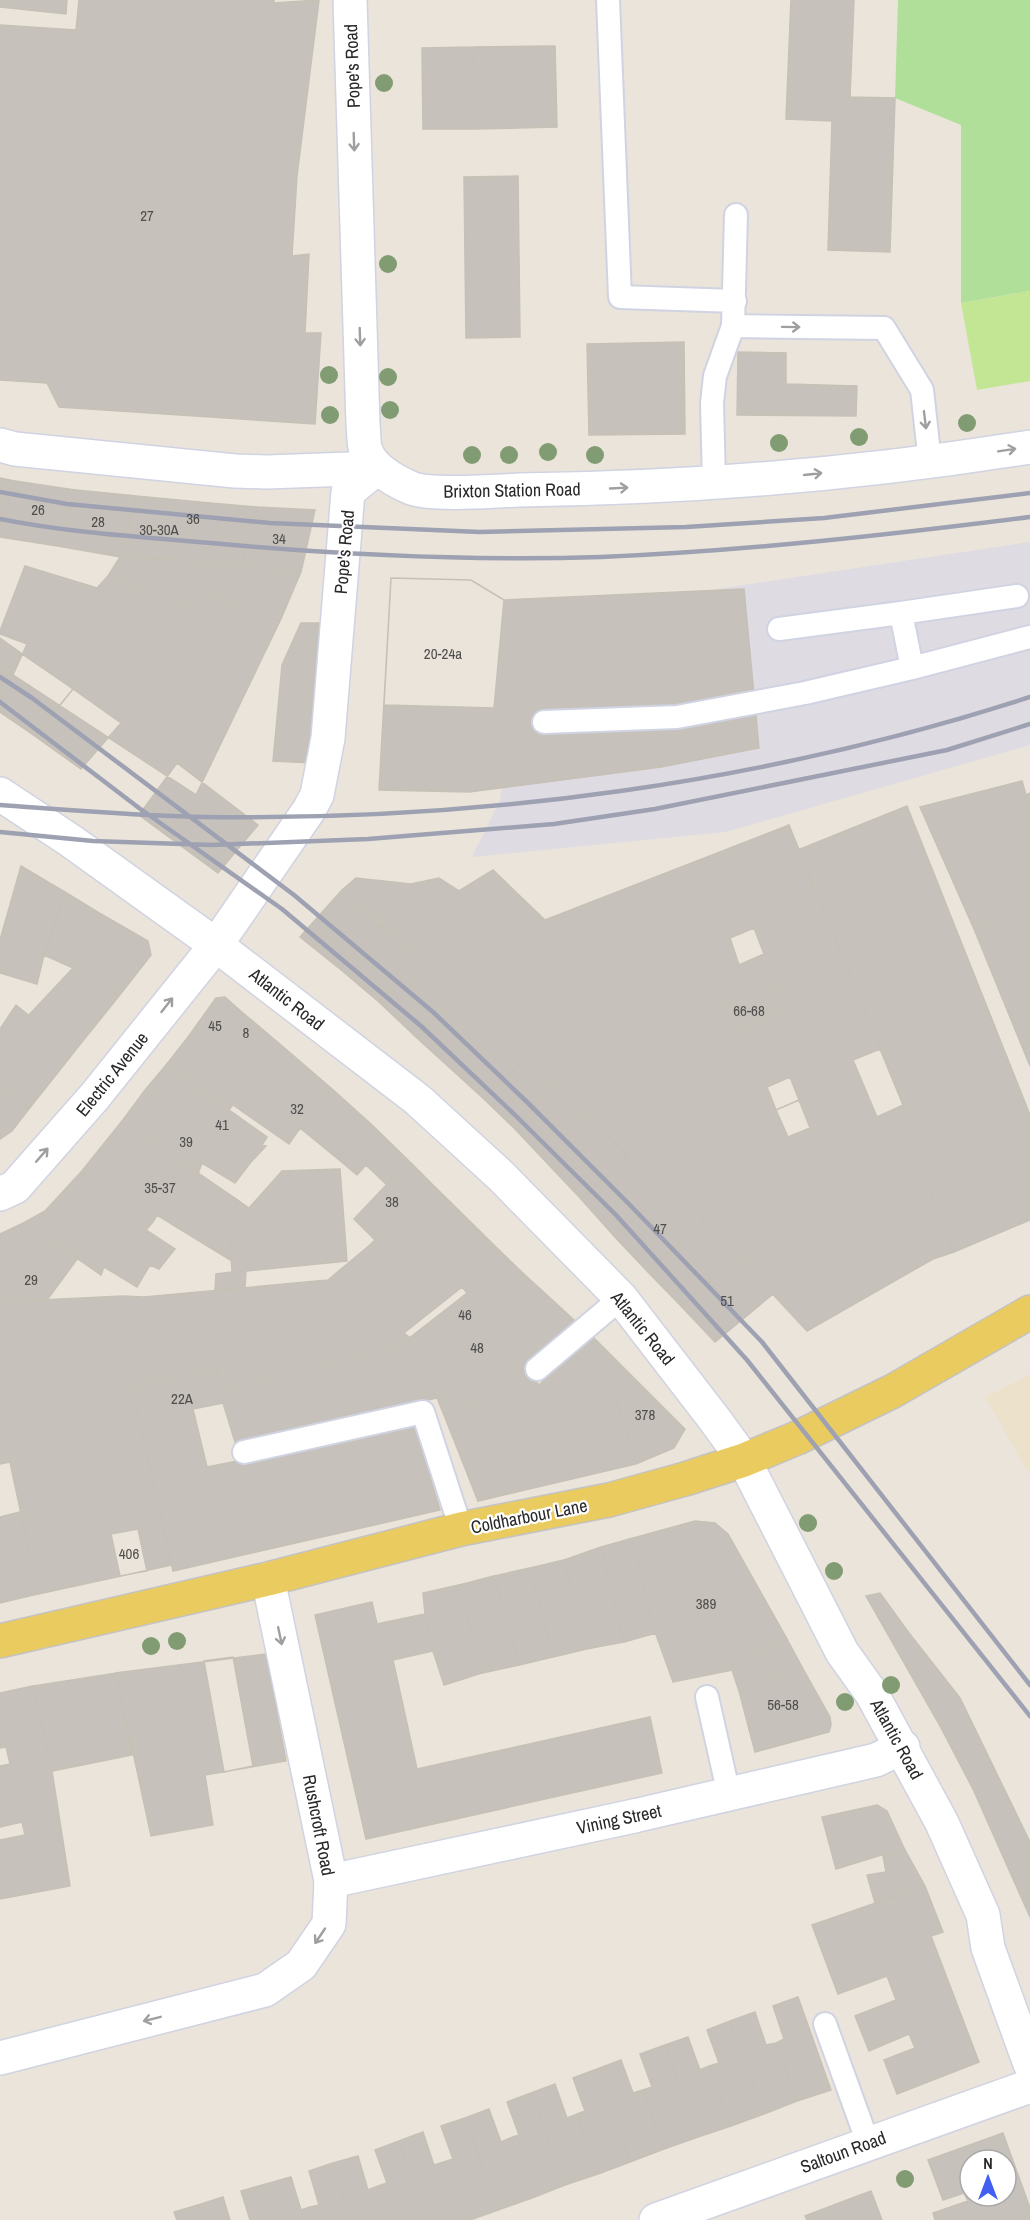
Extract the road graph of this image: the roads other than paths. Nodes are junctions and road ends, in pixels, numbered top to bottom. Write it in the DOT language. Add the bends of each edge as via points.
graph roads {
  1 [pos="350,0"];
  2 [pos="608,0"];
  3 [pos="736,215"];
  4 [pos="735,301"];
  5 [pos="733,326"];
  6 [pos="0,445"];
  7 [pos="1030,447"];
  8 [pos="930,462"];
  9 [pos="377,468"];
  10 [pos="714,482"];
  11 [pos="1017,596"];
  12 [pos="901,613"];
  13 [pos="779,629"];
  14 [pos="1030,637"];
  15 [pos="912,668"];
  16 [pos="544,722"];
  17 [pos="0,794"];
  18 [pos="216,945"];
  19 [pos="0,1194"];
  20 [pos="621,1298"];
  21 [pos="1030,1312"];
  22 [pos="537,1369"];
  23 [pos="435,1410"];
  24 [pos="244,1452"];
  25 [pos="744,1460"];
  26 [pos="468,1528"];
  27 [pos="268,1579"];
  28 [pos="0,1641"];
  29 [pos="707,1697"];
  30 [pos="903,1747"];
  31 [pos="729,1795"];
  32 [pos="332,1881"];
  33 [pos="825,2024"];
  34 [pos="0,2058"];
  35 [pos="1030,2064"];
  36 [pos="1030,2086"];
  37 [pos="868,2143"];
  38 [pos="656,2220"];
  1 -- 9 [label="street, Pope's Road, one-way" via="363,424 366,451"];
  2 -- 4 [label="lane" via="620,297"];
  3 -- 4 [label="lane"];
  4 -- 5 [label="lane"];
  5 -- 8 [label="lane, one-way" via="884,328 921,390"];
  5 -- 10 [label="lane" via="715,376"];
  6 -- 9 [label="street" via="235,471"];
  8 -- 7 [label="street, Brixton Station Road, one-way"];
  10 -- 8 [label="street, Brixton Station Road, one-way"];
  9 -- 10 [label="street, Brixton Station Road, one-way" via="413,489 443,491 598,489"];
  9 -- 18 [label="street, Pope's Road" via="348,492 328,738 317,795"];
  11 -- 12 [label="lane"];
  12 -- 13 [label="lane"];
  12 -- 15 [label="lane"];
  14 -- 15 [label="lane"];
  15 -- 16 [label="lane" via="677,717"];
  17 -- 18 [label="street, Atlantic Road"];
  19 -- 18 [label="street, Electric Avenue, one-way" via="15,1187 95,1096"];
  18 -- 20 [label="street, Atlantic Road" via="418,1100 501,1176"];
  20 -- 22 [label="lane"];
  20 -- 25 [label="street, Atlantic Road"];
  21 -- 25 [label="main road, Coldharbour Lane" via="892,1391"];
  23 -- 26 [label="lane"];
  24 -- 26 [label="lane" via="423,1412"];
  25 -- 26 [label="main road, Coldharbour Lane" via="609,1500"];
  25 -- 30 [label="street, Atlantic Road" via="842,1652"];
  26 -- 27 [label="main road, Coldharbour Lane"];
  27 -- 28 [label="main road, Coldharbour Lane"];
  27 -- 32 [label="street, Rushcroft Road, one-way"];
  29 -- 31 [label="lane"];
  30 -- 31 [label="street, Vining Street" via="876,1760"];
  30 -- 35 [label="street, Atlantic Road" via="983,1915 988,1948"];
  31 -- 32 [label="street, Vining Street"];
  32 -- 34 [label="street, Rushcroft Road, one-way" via="329,1924 301,1965 265,1990"];
  33 -- 37 [label="lane"];
  36 -- 37 [label="street, Saltoun Road"];
  37 -- 38 [label="street, Saltoun Road"];
}
